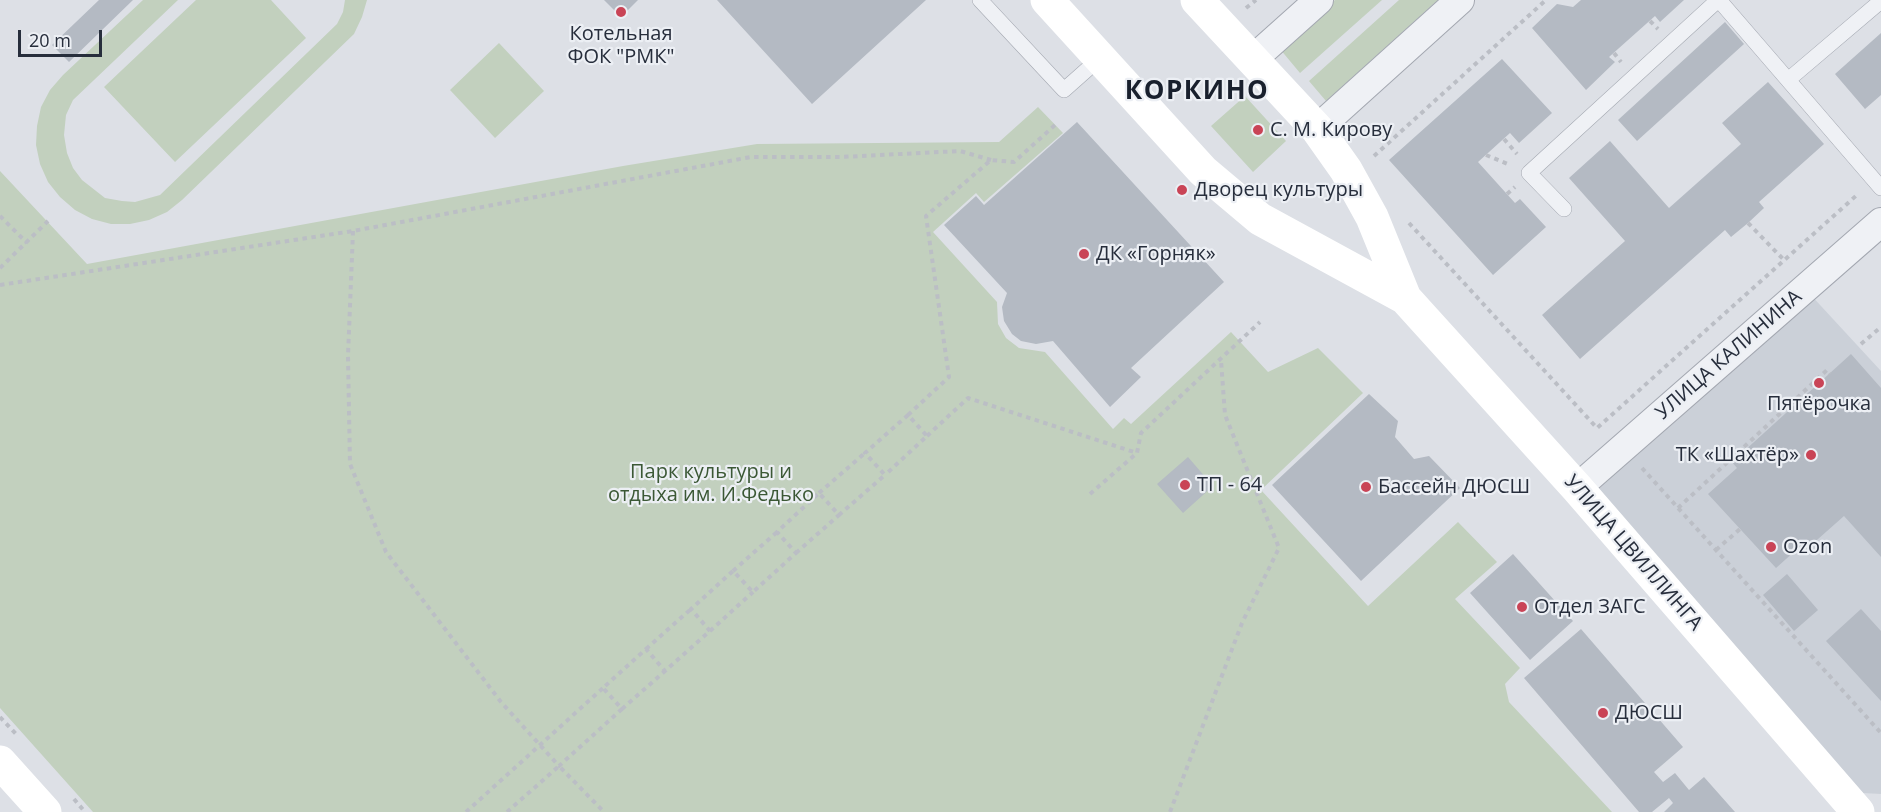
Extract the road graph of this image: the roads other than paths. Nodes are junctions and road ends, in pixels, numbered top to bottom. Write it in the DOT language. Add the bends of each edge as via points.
graph roads {
  1 [pos="980,0"];
  2 [pos="1047,0"];
  3 [pos="1197,0"];
  4 [pos="1319,0"];
  5 [pos="1460,0"];
  6 [pos="1881,1"];
  7 [pos="1725,2"];
  8 [pos="1100,58"];
  9 [pos="1252,60"];
  10 [pos="1788,80"];
  11 [pos="1317,129"];
  12 [pos="1877,184"];
  13 [pos="1564,208"];
  14 [pos="1881,222"];
  15 [pos="1405,297"];
  16 [pos="1577,488"];
  17 [pos="0,762"];
  18 [pos="45,812"];
  19 [pos="1858,812"];
  1 -- 8 [label="lane" via="1064,90"];
  2 -- 8 [label="street, УЛИЦА ЦВИЛЛИНГА"];
  3 -- 9 [label="street, УЛИЦА ЦВИЛЛИНГА"];
  4 -- 9 [label="street"];
  5 -- 11 [label="street"];
  6 -- 10 [label="lane"];
  7 -- 10 [label="lane"];
  7 -- 13 [label="lane" via="1529,173"];
  8 -- 15 [label="street, УЛИЦА ЦВИЛЛИНГА" via="1203,171 1260,219"];
  9 -- 11 [label="street, УЛИЦА ЦВИЛЛИНГА"];
  10 -- 12 [label="lane"];
  11 -- 15 [label="street, УЛИЦА ЦВИЛЛИНГА" via="1346,170 1372,218"];
  14 -- 16 [label="street, УЛИЦА КАЛИНИНА"];
  15 -- 16 [label="street, УЛИЦА ЦВИЛЛИНГА"];
  16 -- 19 [label="street, УЛИЦА ЦВИЛЛИНГА"];
  17 -- 18 [label="street"];
}
